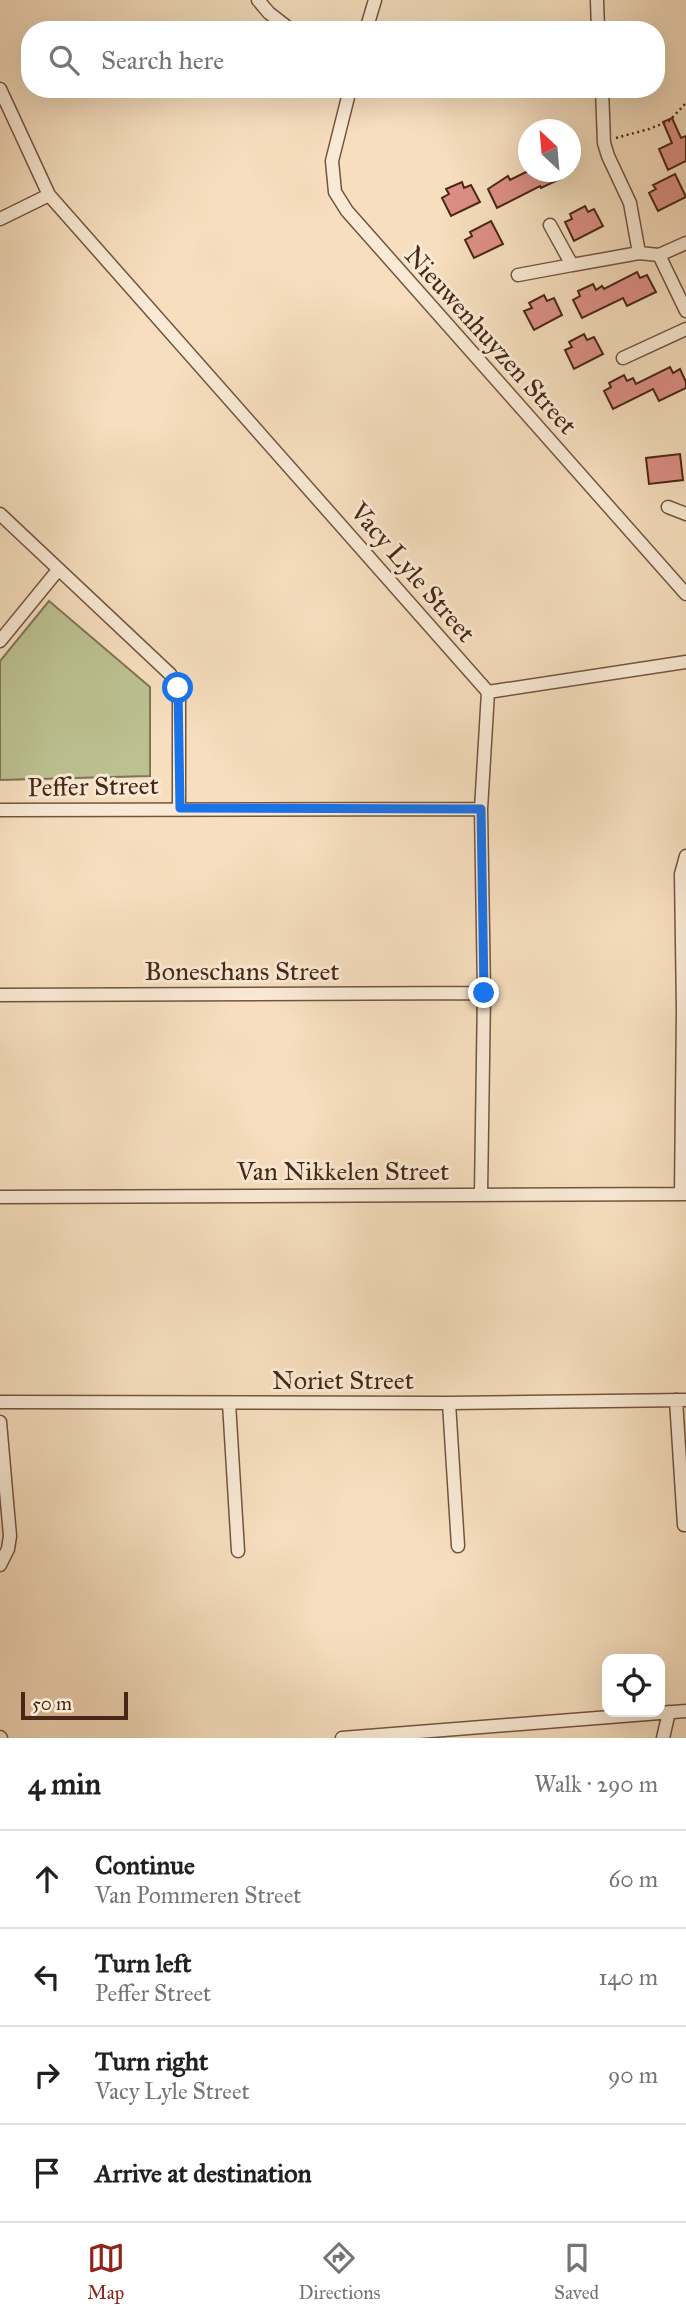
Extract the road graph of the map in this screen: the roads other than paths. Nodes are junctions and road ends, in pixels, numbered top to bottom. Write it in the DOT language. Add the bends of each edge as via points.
graph roads {
  1 [pos="258,0"];
  2 [pos="374,0"];
  3 [pos="597,0"];
  4 [pos="279,21"];
  5 [pos="368,21"];
  6 [pos="598,21"];
  7 [pos="0,89"];
  8 [pos="348,98"];
  9 [pos="601,98"];
  10 [pos="49,195"];
  11 [pos="0,219"];
  12 [pos="550,225"];
  13 [pos="686,243"];
  14 [pos="639,253"];
  15 [pos="659,255"];
  16 [pos="572,265"];
  17 [pos="518,275"];
  18 [pos="686,311"];
  19 [pos="686,329"];
  20 [pos="623,358"];
  21 [pos="668,507"];
  22 [pos="0,514"];
  23 [pos="686,514"];
  24 [pos="58,570"];
  25 [pos="686,594"];
  26 [pos="0,641"];
  27 [pos="686,662"];
  28 [pos="488,692"];
  29 [pos="180,808"];
  30 [pos="481,809"];
  31 [pos="0,810"];
  32 [pos="686,856"];
  33 [pos="484,993"];
  34 [pos="0,995"];
  35 [pos="685,1010"];
  36 [pos="481,1193"];
  37 [pos="683,1194"];
  38 [pos="0,1197"];
  39 [pos="681,1400"];
  40 [pos="0,1402"];
  41 [pos="229,1403"];
  42 [pos="449,1403"];
  43 [pos="0,1422"];
  44 [pos="684,1525"];
  45 [pos="458,1546"];
  46 [pos="238,1550"];
  47 [pos="0,1565"];
  48 [pos="686,1710"];
  49 [pos="669,1712"];
  50 [pos="342,1738"];
  51 [pos="663,1738"];
  1 -- 4 [label="street"];
  2 -- 5 [label="street"];
  3 -- 6 [label="street"];
  7 -- 10 [label="street, Vacy Lyle Street"];
  8 -- 25 [label="street, Nieuwenhuyzen Street" via="332,161 335,192 347,211"];
  9 -- 14 [label="street" via="604,144 631,203"];
  10 -- 11 [label="street"];
  10 -- 28 [label="street, Vacy Lyle Street"];
  12 -- 16 [label="street"];
  13 -- 15 [label="street"];
  14 -- 15 [label="street"];
  14 -- 16 [label="street"];
  15 -- 18 [label="street"];
  16 -- 17 [label="street"];
  19 -- 20 [label="street"];
  21 -- 23 [label="street"];
  22 -- 24 [label="street"];
  24 -- 26 [label="street"];
  24 -- 29 [label="street" via="174,680 179,698"];
  27 -- 28 [label="street"];
  28 -- 30 [label="street"];
  29 -- 30 [label="street, Peffer Street"];
  29 -- 31 [label="street, Peffer Street"];
  30 -- 33 [label="street"];
  32 -- 35 [label="street" via="681,874"];
  33 -- 34 [label="street, Boneschans Street"];
  33 -- 36 [label="street"];
  35 -- 37 [label="street"];
  36 -- 37 [label="street, Van Nikkelen Street"];
  36 -- 38 [label="street, Van Nikkelen Street"];
  39 -- 42 [label="street, Noriet Street"];
  39 -- 44 [label="street"];
  40 -- 41 [label="street, Noriet Street"];
  41 -- 42 [label="street, Noriet Street"];
  41 -- 46 [label="street"];
  42 -- 45 [label="street"];
  43 -- 47 [label="street" via="10,1536"];
  48 -- 49 [label="street"];
  49 -- 50 [label="street"];
  49 -- 51 [label="street"];
}
